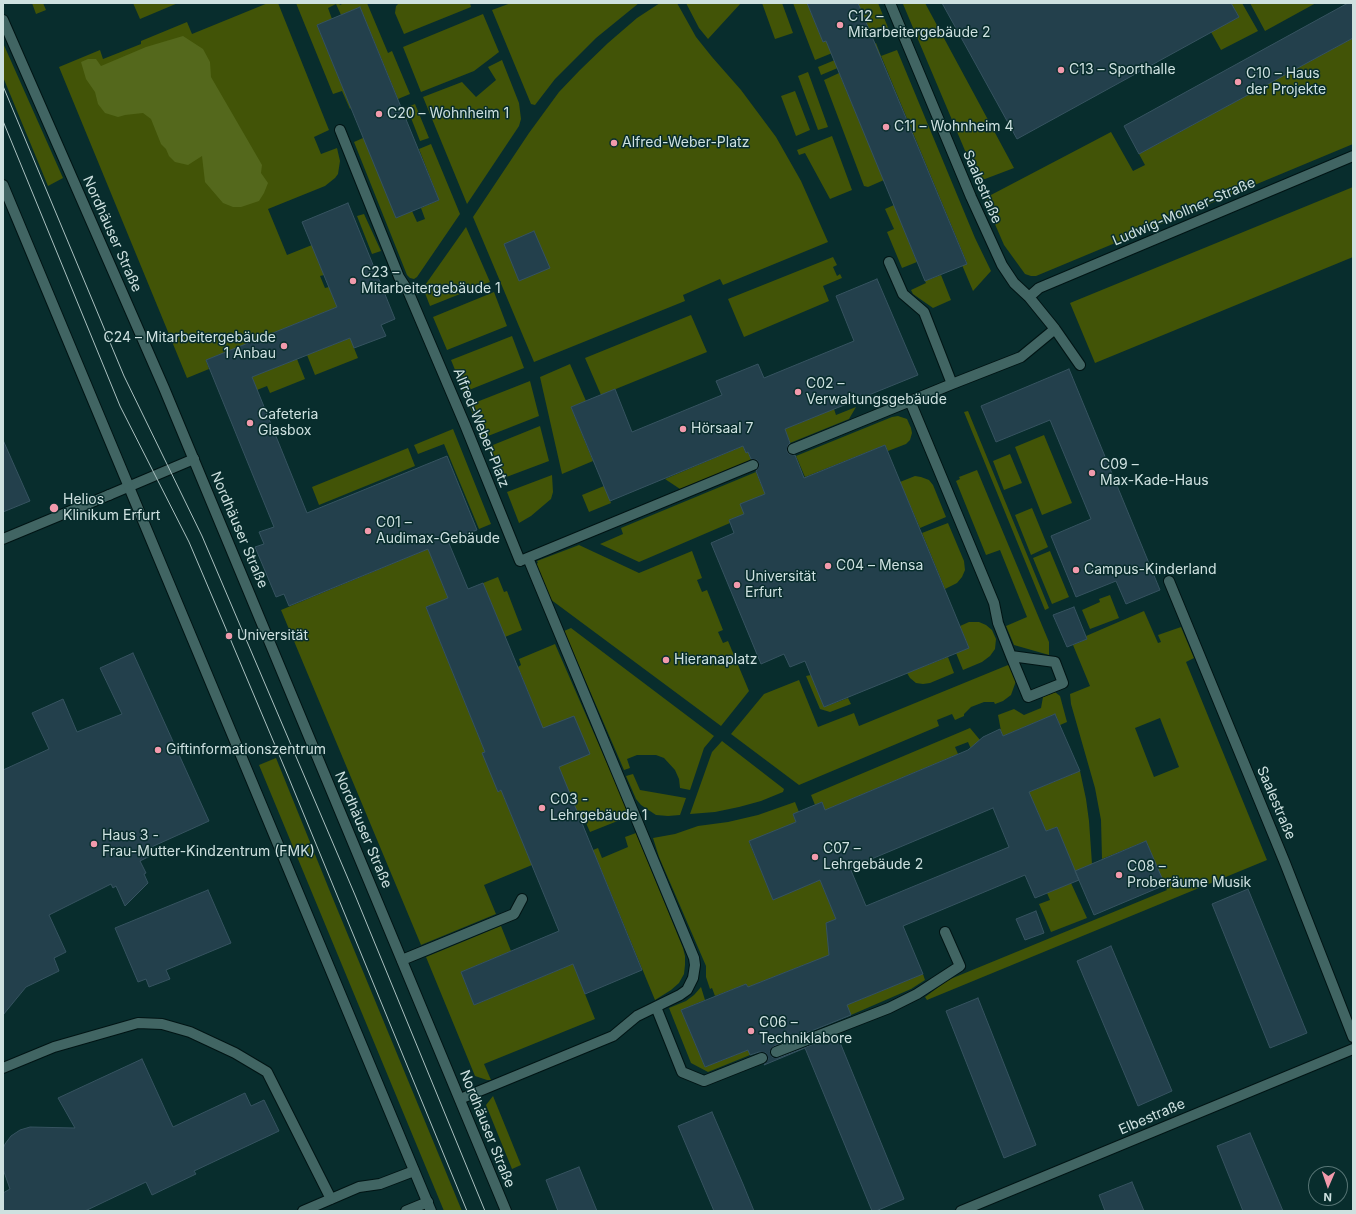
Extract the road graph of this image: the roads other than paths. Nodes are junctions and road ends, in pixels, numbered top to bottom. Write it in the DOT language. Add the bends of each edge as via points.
graph roads {
  1 [pos="890,3"];
  2 [pos="3,20"];
  3 [pos="340,130"];
  4 [pos="1353,156"];
  5 [pos="3,185"];
  6 [pos="889,262"];
  7 [pos="1029,297"];
  8 [pos="1055,329"];
  9 [pos="1080,365"];
  10 [pos="952,384"];
  11 [pos="910,401"];
  12 [pos="793,449"];
  13 [pos="194,459"];
  14 [pos="754,465"];
  15 [pos="129,486"];
  16 [pos="3,539"];
  17 [pos="524,560"];
  18 [pos="1169,581"];
  19 [pos="1011,656"];
  20 [pos="522,899"];
  21 [pos="946,932"];
  22 [pos="402,960"];
  23 [pos="656,1007"];
  24 [pos="1353,1037"];
  25 [pos="1353,1049"];
  26 [pos="776,1052"];
  27 [pos="762,1058"];
  28 [pos="3,1068"];
  29 [pos="460,1099"];
  30 [pos="414,1170"];
  31 [pos="330,1199"];
  32 [pos="429,1206"];
  33 [pos="303,1211"];
  34 [pos="406,1211"];
  35 [pos="506,1211"];
  36 [pos="961,1211"];
  1 -- 7 [label="main road, Saalestraße" via="992,246 1014,283"];
  2 -- 13 [label="main road, Nordhäuser Straße"];
  3 -- 17 [label="main road, Alfred-Weber-Platz" via="399,277 408,291"];
  4 -- 7 [label="main road, Ludwig-Mollner-Straße" via="1039,288"];
  5 -- 15 [label="main road"];
  6 -- 10 [label="main road" via="903,294 924,312"];
  7 -- 8 [label="main road, Saalestraße"];
  8 -- 9 [label="main road, Saalestraße"];
  8 -- 10 [label="main road" via="1021,357"];
  10 -- 11 [label="main road"];
  11 -- 12 [label="main road"];
  11 -- 19 [label="main road" via="994,603 998,623"];
  13 -- 15 [label="main road, Nordhäuser Straße"];
  13 -- 22 [label="main road, Nordhäuser Straße"];
  14 -- 17 [label="main road"];
  15 -- 16 [label="main road, Nordhäuser Straße"];
  15 -- 30 [label="main road"];
  17 -- 23 [label="main road" via="694,958 693,978 687,990"];
  18 -- 24 [label="main road, Saalestraße" via="1286,862"];
  19 -- 19 [label="main road" via="1028,697 1063,683 1055,662"];
  20 -- 22 [label="main road" via="514,914"];
  21 -- 26 [label="main road" via="960,966 917,994 889,1008"];
  22 -- 29 [label="main road, Nordhäuser Straße"];
  23 -- 27 [label="main road" via="682,1072 704,1081"];
  23 -- 29 [label="main road" via="637,1016 613,1036"];
  25 -- 36 [label="main road, Elbestraße"];
  28 -- 31 [label="main road" via="54,1047 138,1023 162,1024 190,1032 235,1053 267,1072"];
  29 -- 35 [label="main road, Nordhäuser Straße"];
  30 -- 31 [label="main road" via="380,1184 359,1187"];
  30 -- 32 [label="main road"];
  31 -- 33 [label="main road"];
  32 -- 34 [label="main road"];
}
